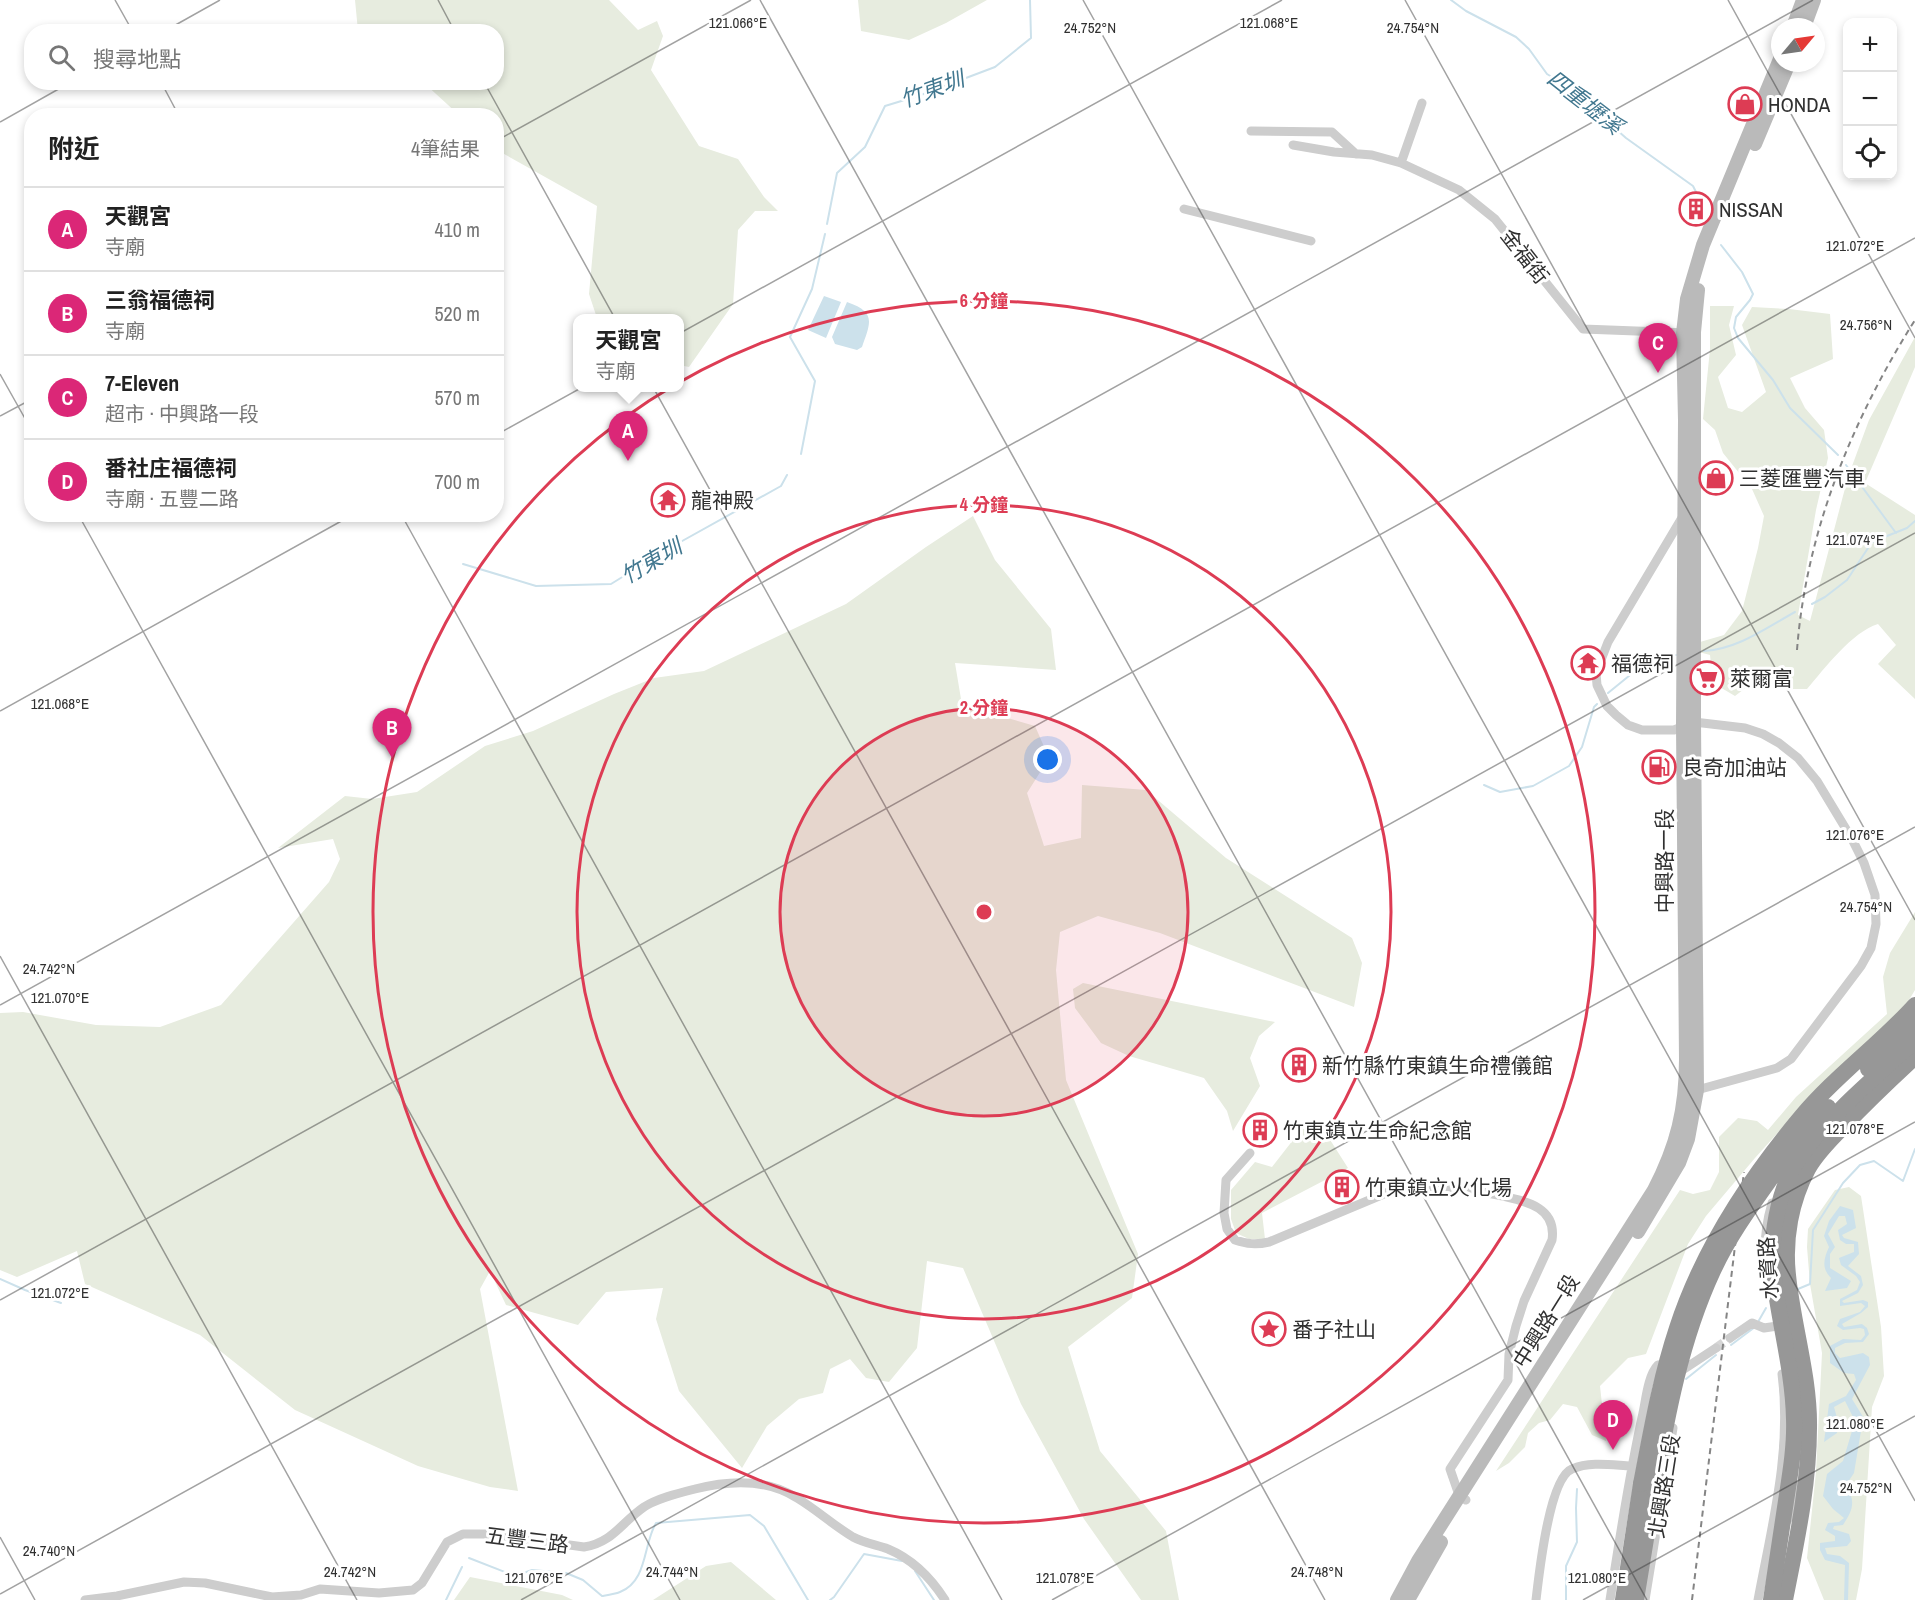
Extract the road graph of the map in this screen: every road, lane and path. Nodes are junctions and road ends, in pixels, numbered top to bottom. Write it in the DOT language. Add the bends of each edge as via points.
graph roads {
  1 [pos="1803,0"];
  2 [pos="1814,0"];
  3 [pos="1796,18"];
  4 [pos="1807,18"];
  5 [pos="1775,72"];
  6 [pos="1785,72"];
  7 [pos="1422,103"];
  8 [pos="1251,131"];
  9 [pos="1293,145"];
  10 [pos="1356,153"];
  11 [pos="1401,163"];
  12 [pos="1184,209"];
  13 [pos="1311,241"];
  14 [pos="1689,333"];
  15 [pos="1694,503"];
  16 [pos="1684,514"];
  17 [pos="1688,724"];
  18 [pos="1915,1005"];
  19 [pos="1915,1022"];
  20 [pos="1915,1033"];
  21 [pos="1915,1041"];
  22 [pos="1915,1058"];
  23 [pos="1697,1090"];
  24 [pos="1250,1153"];
  25 [pos="1791,1324"];
  26 [pos="1769,1327"];
  27 [pos="1730,1338"];
  28 [pos="1716,1348"];
  29 [pos="1681,1371"];
  30 [pos="1631,1466"];
  31 [pos="1647,1487"];
  32 [pos="1463,1497"];
  33 [pos="1766,1557"];
  34 [pos="85,1600"];
  35 [pos="945,1600"];
  36 [pos="1397,1600"];
  37 [pos="1408,1600"];
  38 [pos="1536,1600"];
  39 [pos="1610,1600"];
  40 [pos="1623,1600"];
  41 [pos="1636,1600"];
  42 [pos="1646,1600"];
  43 [pos="1758,1600"];
  44 [pos="1770,1600"];
  45 [pos="1785,1600"];
  1 -- 3 [label="main road"];
  2 -- 4 [label="main road"];
  5 -- 14 [label="main road, 中興路一段" via="1703,245 1687,299"];
  6 -- 14 [label="main road, 中興路一段" via="1710,250"];
  7 -- 11 [label="street"];
  8 -- 10 [label="street" via="1332,132"];
  9 -- 10 [label="street, 金福街"];
  10 -- 11 [label="street, 金福街"];
  11 -- 14 [label="street, 金福街" via="1459,190 1495,219 1583,329"];
  12 -- 13 [label="street"];
  14 -- 15 [label="main road, 中興路一段"];
  14 -- 16 [label="main road, 中興路一段"];
  15 -- 16 [label="street"];
  15 -- 17 [label="main road, 中興路一段"];
  16 -- 17 [label="main road, 中興路一段"];
  16 -- 17 [label="street" via="1608,642 1596,673 1601,695 1628,725 1657,731"];
  17 -- 23 [label="main road, 中興路一段"];
  17 -- 23 [label="street" via="1745,728 1779,742 1798,758 1817,781 1864,863 1875,895 1876,924 1862,966 1791,1059 1777,1068"];
  17 -- 32 [label="main road, 中興路一段" via="1686,1090 1677,1138 1654,1190"];
  18 -- 31 [label="highway, bridge" via="1802,1116 1724,1226 1677,1327 1655,1409"];
  19 -- 31 [label="highway, bridge" via="1810,1125 1734,1234 1714,1269 1689,1332"];
  20 -- 25 [label="street, 水資路" via="1826,1138 1791,1192 1779,1239"];
  20 -- 26 [label="street, 水資路" via="1816,1129 1777,1186 1765,1224"];
  21 -- 44 [label="highway, bridge" via="1822,1129 1798,1159 1784,1190 1772,1242 1794,1420 1791,1473"];
  22 -- 45 [label="highway" via="1832,1138 1809,1167 1796,1195 1787,1238 1788,1275 1801,1347 1809,1427 1806,1476"];
  23 -- 32 [label="main road, 中興路一段" via="1688,1139 1665,1190 1502,1448"];
  24 -- 32 [label="street" via="1226,1180 1224,1197 1227,1229 1235,1240 1246,1243 1269,1242 1381,1195 1407,1189 1471,1189 1532,1203 1549,1219 1552,1240 1516,1326 1508,1380 1450,1469"];
  25 -- 26 [label="street"];
  25 -- 33 [label="street, 水資路" via="1802,1423 1798,1483 1793,1511"];
  26 -- 27 [label="street" via="1752,1323"];
  26 -- 33 [label="street, 水資路" via="1783,1383 1785,1438"];
  28 -- 29 [label="street"];
  29 -- 30 [label="street, 北興路三段" via="1661,1364 1653,1371"];
  29 -- 42 [label="street, 北興路三段"];
  30 -- 38 [label="street" via="1597,1464 1570,1469 1563,1475 1551,1510"];
  30 -- 39 [label="street, 北興路三段"];
  31 -- 40 [label="highway"];
  31 -- 41 [label="highway"];
  32 -- 36 [label="main road, 中興路一段" via="1418,1561"];
  32 -- 37 [label="main road, 中興路一段"];
  33 -- 43 [label="street, 水資路"];
  34 -- 35 [label="street, 五豐三路" via="184,1582 281,1597 320,1589 379,1593 413,1590 422,1583 447,1542 464,1534 584,1547 597,1545 645,1506 657,1501 715,1484 753,1482 796,1497 855,1539 906,1558 927,1576"];
}
